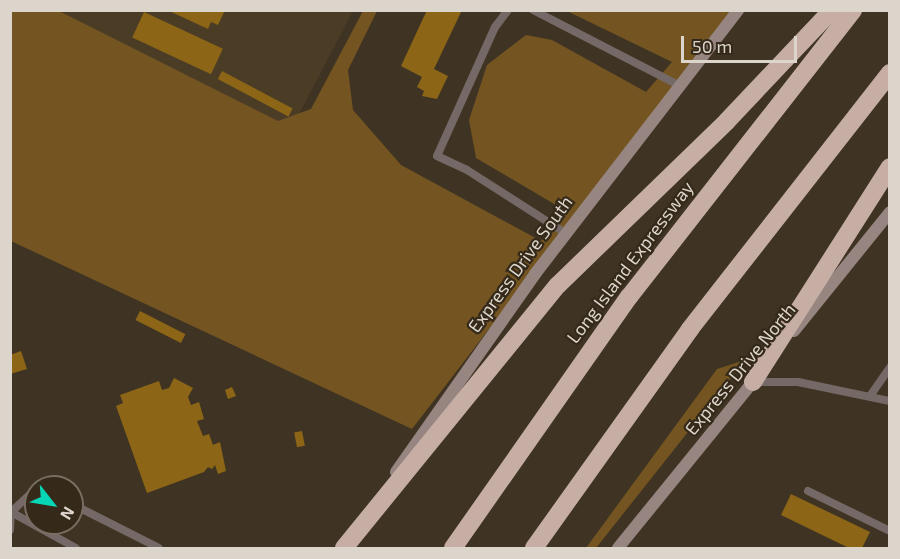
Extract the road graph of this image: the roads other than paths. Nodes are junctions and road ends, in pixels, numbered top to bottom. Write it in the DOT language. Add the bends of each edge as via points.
graph roads {
  1 [pos="508,10"];
  2 [pos="533,10"];
  3 [pos="738,10"];
  4 [pos="832,10"];
  5 [pos="853,10"];
  6 [pos="890,73"];
  7 [pos="678,85"];
  8 [pos="890,167"];
  9 [pos="890,212"];
  10 [pos="565,233"];
  11 [pos="890,367"];
  12 [pos="753,382"];
  13 [pos="870,396"];
  14 [pos="890,401"];
  15 [pos="808,491"];
  16 [pos="24,501"];
  17 [pos="84,510"];
  18 [pos="11,513"];
  19 [pos="10,530"];
  20 [pos="890,531"];
  21 [pos="76,549"];
  22 [pos="159,549"];
  23 [pos="344,549"];
  24 [pos="453,549"];
  25 [pos="534,549"];
  26 [pos="618,549"];
  1 -- 10 [label="lane" via="500,16 438,156 467,170"];
  2 -- 7 [label="lane"];
  3 -- 7 [label="main road, Express Drive South"];
  4 -- 23 [label="highway" via="727,121 558,285"];
  5 -- 24 [label="highway, Long Island Expressway" via="628,297"];
  6 -- 25 [label="highway" via="690,329"];
  7 -- 10 [label="main road, Express Drive South"];
  8 -- 12 [label="highway"];
  9 -- 12 [label="main road, Express Drive North"];
  10 -- 23 [label="main road, Express Drive South"];
  11 -- 13 [label="lane"];
  12 -- 13 [label="lane" via="798,382"];
  12 -- 26 [label="main road, Express Drive North"];
  13 -- 14 [label="lane"];
  15 -- 20 [label="lane"];
  16 -- 18 [label="lane"];
  17 -- 22 [label="lane"];
  18 -- 19 [label="lane"];
  18 -- 21 [label="lane"];
}
